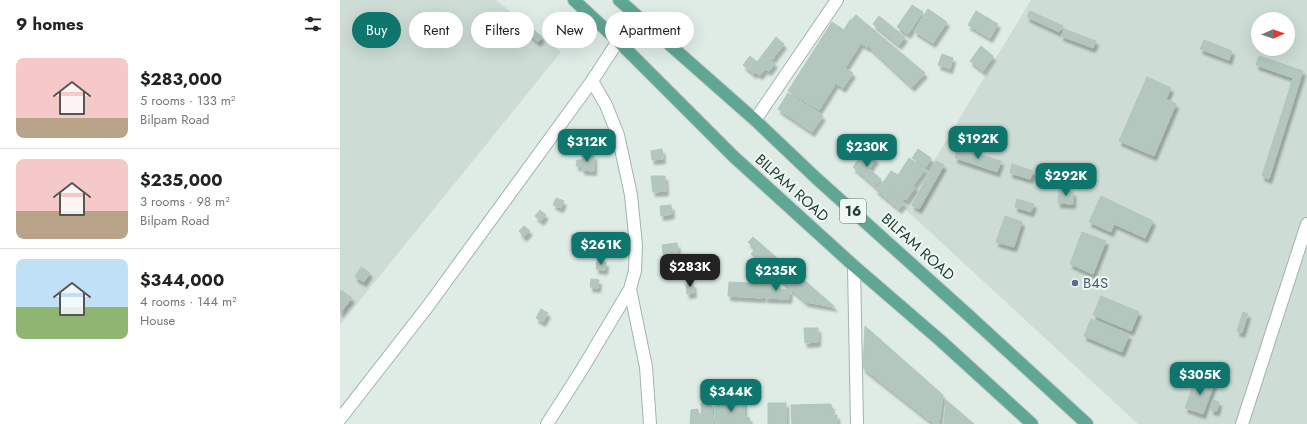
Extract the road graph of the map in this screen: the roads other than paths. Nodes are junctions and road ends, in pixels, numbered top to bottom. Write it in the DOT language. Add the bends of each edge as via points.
graph roads {
  1 [pos="574,0"];
  2 [pos="619,0"];
  3 [pos="837,0"];
  4 [pos="605,29"];
  5 [pos="613,48"];
  6 [pos="625,48"];
  7 [pos="592,81"];
  8 [pos="755,120"];
  9 [pos="1307,224"];
  10 [pos="854,266"];
  11 [pos="630,289"];
  12 [pos="340,419"];
  13 [pos="547,424"];
  14 [pos="650,424"];
  15 [pos="857,424"];
  16 [pos="1032,424"];
  17 [pos="1087,424"];
  18 [pos="1242,424"];
  1 -- 4 [label="main road, BILPAM ROAD"];
  2 -- 8 [label="main road, BILFAM ROAD / 16"];
  3 -- 8 [label="street"];
  5 -- 7 [label="street"];
  6 -- 10 [label="main road, BILPAM ROAD" via="733,156"];
  7 -- 11 [label="street" via="606,105 618,135 631,195 636,245 635,271"];
  7 -- 12 [label="street" via="428,306"];
  8 -- 17 [label="main road, BILFAM ROAD / 16"];
  9 -- 18 [label="street"];
  10 -- 15 [label="street"];
  10 -- 16 [label="main road, BILPAM ROAD" via="941,340"];
  11 -- 13 [label="street"];
  11 -- 14 [label="street" via="646,368"];
}
